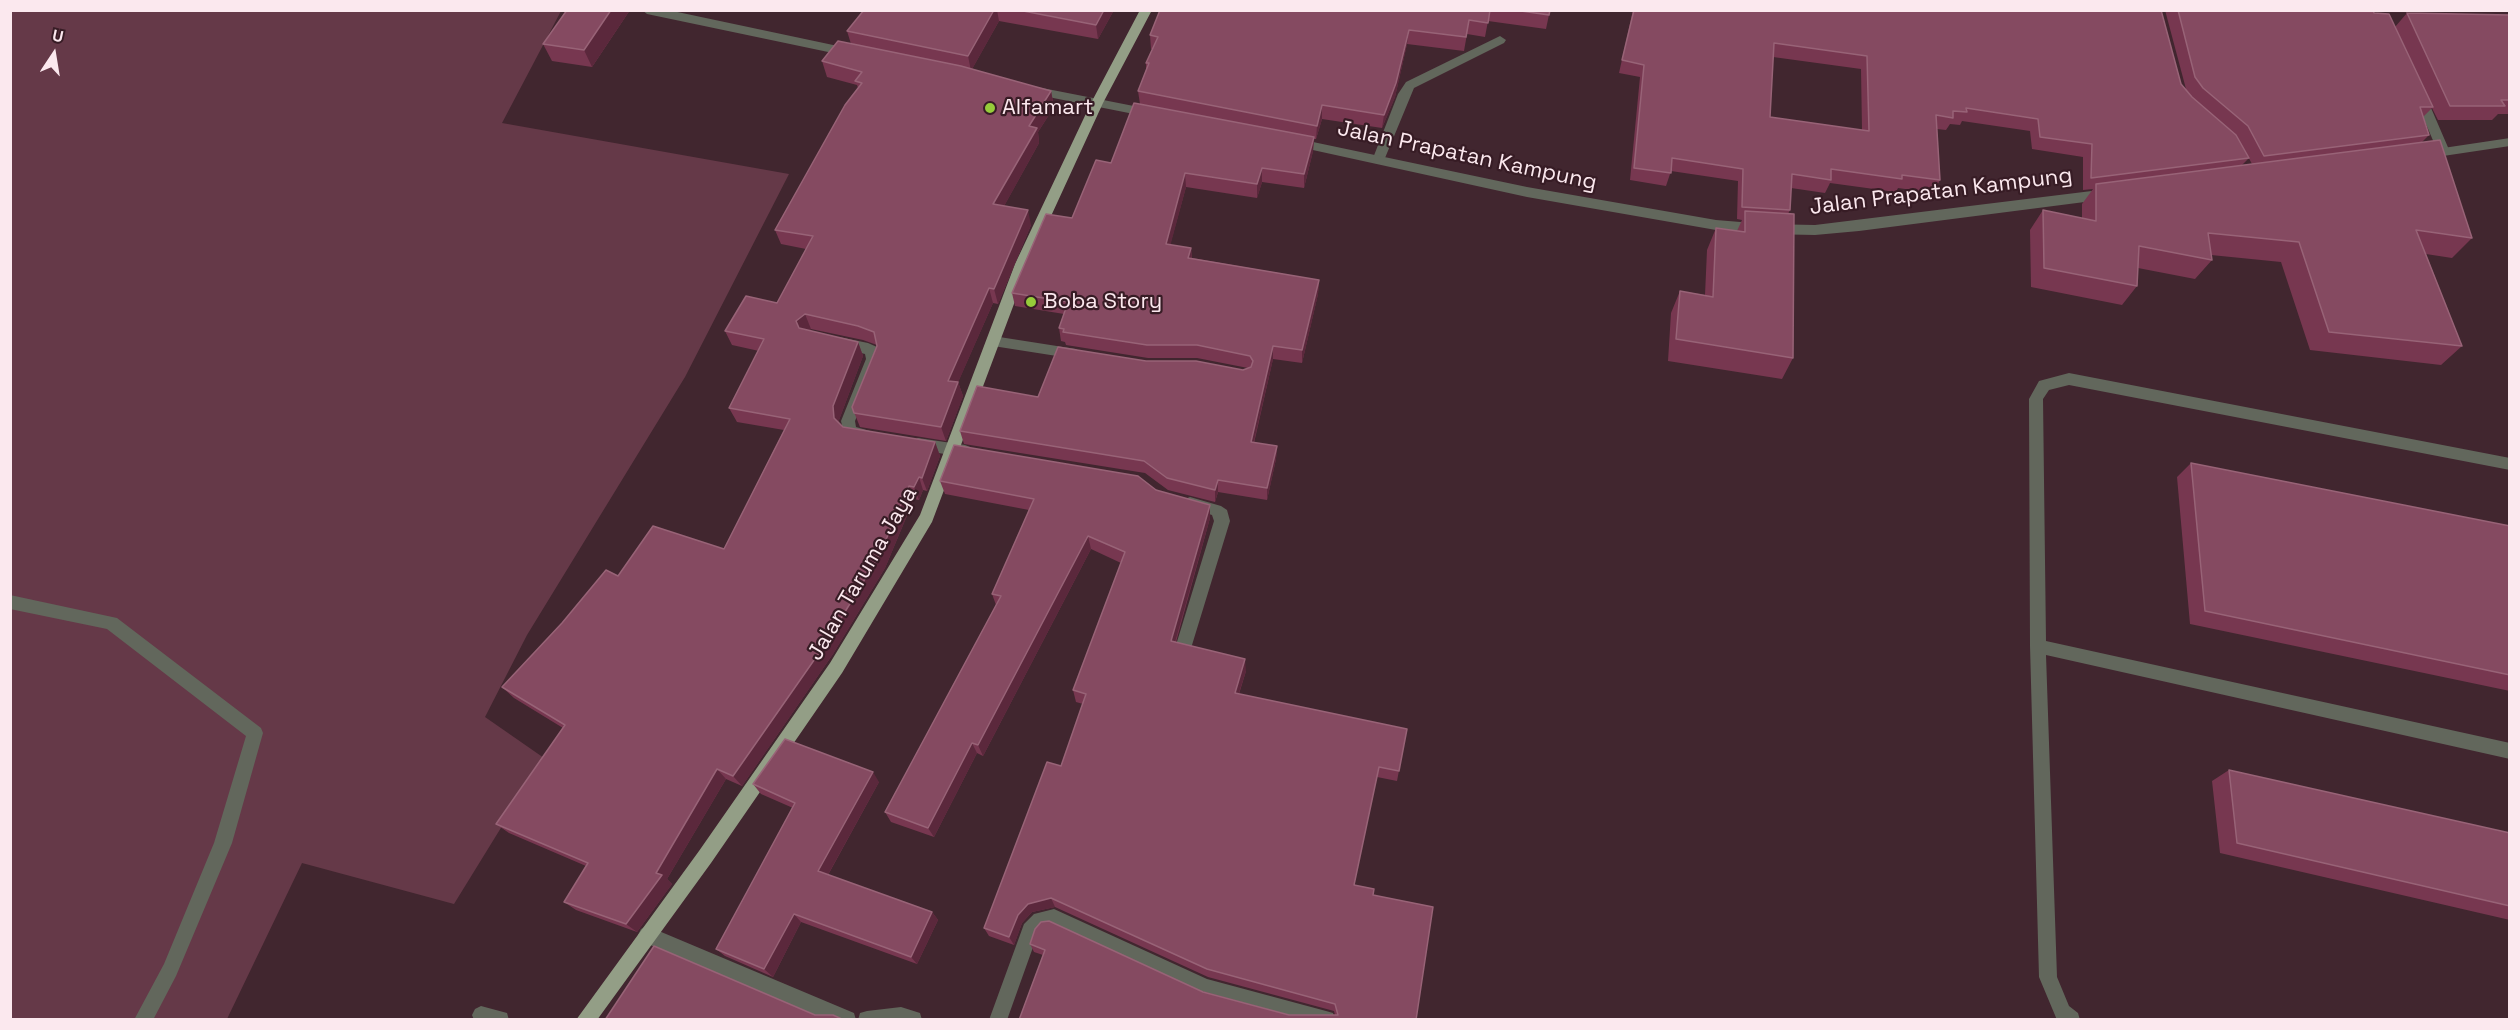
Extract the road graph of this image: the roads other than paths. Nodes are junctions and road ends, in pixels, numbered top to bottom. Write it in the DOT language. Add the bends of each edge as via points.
graph roads {
  1 [pos="647,10"];
  2 [pos="1146,10"];
  3 [pos="1500,40"];
  4 [pos="866,56"];
  5 [pos="1016,87"];
  6 [pos="2415,87"];
  7 [pos="1097,103"];
  8 [pos="1167,117"];
  9 [pos="1285,140"];
  10 [pos="2510,142"];
  11 [pos="2444,152"];
  12 [pos="2410,156"];
  13 [pos="1379,158"];
  14 [pos="2119,192"];
  15 [pos="821,338"];
  16 [pos="993,341"];
  17 [pos="1092,357"];
  18 [pos="876,437"];
  19 [pos="898,441"];
  20 [pos="953,449"];
  21 [pos="976,453"];
  22 [pos="2510,464"];
  23 [pos="1174,500"];
  24 [pos="10,602"];
  25 [pos="1185,645"];
  26 [pos="2038,646"];
  27 [pos="2510,751"];
  28 [pos="647,935"];
  29 [pos="481,1015"];
  30 [pos="143,1020"];
  31 [pos="500,1020"];
  32 [pos="585,1020"];
  33 [pos="847,1020"];
  34 [pos="867,1020"];
  35 [pos="913,1020"];
  36 [pos="998,1020"];
  37 [pos="1326,1020"];
  38 [pos="2071,1020"];
  1 -- 4 [label="street"];
  2 -- 7 [label="main road, Jalan Taruma Jaya"];
  3 -- 13 [label="street" via="1410,85"];
  5 -- 7 [label="street"];
  6 -- 11 [label="street"];
  7 -- 8 [label="street"];
  7 -- 16 [label="main road, Jalan Taruma Jaya" via="1022,264"];
  9 -- 13 [label="street, Jalan Prapatan Kampung"];
  10 -- 11 [label="street"];
  11 -- 12 [label="street"];
  13 -- 14 [label="street, Jalan Prapatan Kampung" via="1538,194 1716,225 1766,229 1859,226"];
  15 -- 18 [label="street" via="872,351 873,359 848,421 849,430 855,434"];
  16 -- 17 [label="street"];
  16 -- 20 [label="main road, Jalan Taruma Jaya"];
  19 -- 20 [label="street"];
  20 -- 21 [label="street"];
  20 -- 28 [label="main road, Jalan Taruma Jaya" via="927,517 836,668"];
  22 -- 26 [label="street" via="2069,379 2044,385 2036,399"];
  23 -- 25 [label="street" via="1222,514"];
  24 -- 30 [label="street" via="111,623 255,733 223,843 170,970"];
  26 -- 27 [label="street"];
  26 -- 38 [label="street" via="2048,977 2062,1012"];
  28 -- 32 [label="main road, Jalan Taruma Jaya"];
  28 -- 33 [label="street"];
  29 -- 31 [label="street"];
  34 -- 35 [label="street" via="901,1016"];
  36 -- 37 [label="street" via="1030,930 1040,920 1054,918 1205,988"];
}
